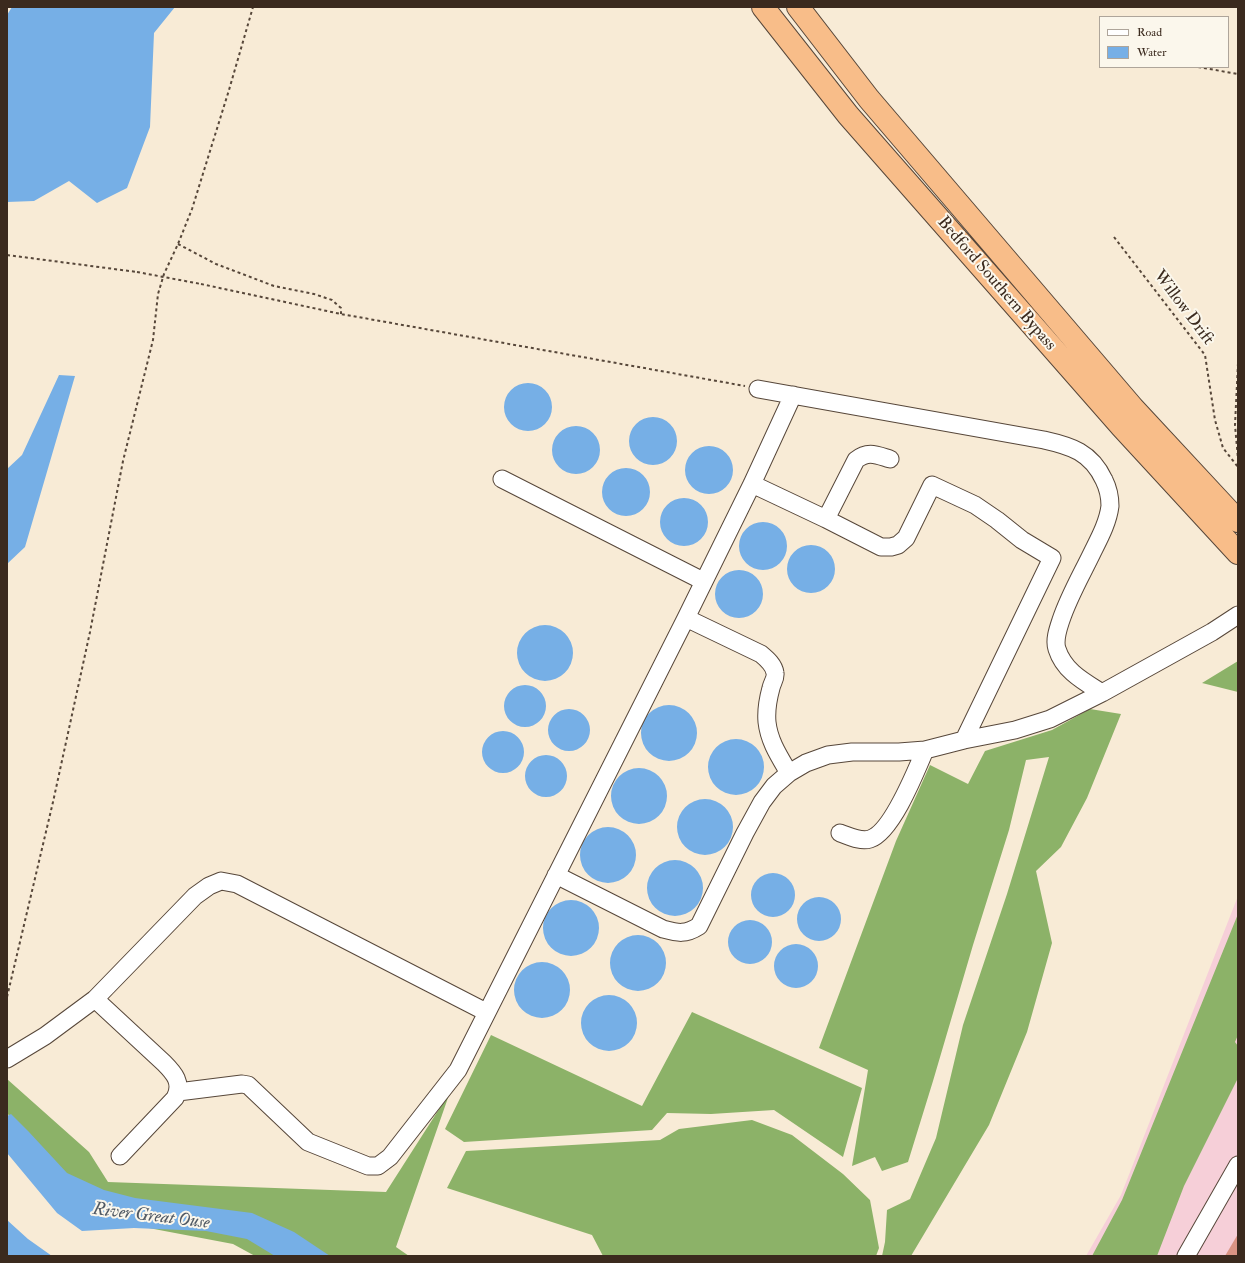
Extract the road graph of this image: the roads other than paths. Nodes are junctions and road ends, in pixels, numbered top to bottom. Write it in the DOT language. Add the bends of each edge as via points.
graph roads {
  1 [pos="763,7"];
  2 [pos="798,7"];
  3 [pos="758,389"];
  4 [pos="793,395"];
  5 [pos="890,459"];
  6 [pos="502,479"];
  7 [pos="752,484"];
  8 [pos="826,518"];
  9 [pos="1238,521"];
  10 [pos="1238,553"];
  11 [pos="703,581"];
  12 [pos="1238,615"];
  13 [pos="686,618"];
  14 [pos="1102,693"];
  15 [pos="964,740"];
  16 [pos="925,750"];
  17 [pos="789,772"];
  18 [pos="840,833"];
  19 [pos="556,875"];
  20 [pos="95,999"];
  21 [pos="486,1012"];
  22 [pos="7,1058"];
  23 [pos="178,1092"];
  24 [pos="120,1156"];
  25 [pos="1238,1165"];
  26 [pos="1186,1256"];
  1 -- 10 [label="highway, Bedford Southern Bypass" via="848,115 1122,426"];
  2 -- 9 [label="highway, Bedford Southern Bypass" via="869,99 1123,396"];
  3 -- 4 [label="street"];
  4 -- 7 [label="street"];
  4 -- 14 [label="street" via="1044,440 1069,446 1087,457 1100,471 1108,488 1110,506 1104,528 1065,609 1057,632 1057,648 1064,665 1076,677"];
  5 -- 8 [label="street" via="871,454 862,455 856,460"];
  6 -- 11 [label="street"];
  7 -- 8 [label="street"];
  7 -- 11 [label="street"];
  8 -- 15 [label="street" via="881,547 898,545 906,538 932,485 975,505 1022,540 1052,558"];
  11 -- 13 [label="street"];
  12 -- 14 [label="street"];
  13 -- 17 [label="street" via="769,660 776,675 767,704 767,721 776,752"];
  13 -- 19 [label="street"];
  14 -- 15 [label="street" via="1050,719 1015,730"];
  15 -- 16 [label="street"];
  16 -- 17 [label="street" via="828,755"];
  16 -- 18 [label="street" via="902,800 877,836 864,840"];
  17 -- 19 [label="street" via="762,802 699,926 691,932 679,933 663,929"];
  19 -- 21 [label="street"];
  20 -- 21 [label="street" via="195,896 221,881 237,884"];
  20 -- 22 [label="street" via="45,1036"];
  20 -- 23 [label="street" via="175,1074 179,1083"];
  21 -- 23 [label="street" via="458,1070 390,1157 378,1166 359,1163 308,1142 248,1085"];
  23 -- 24 [label="street"];
  25 -- 26 [label="street"];
}
